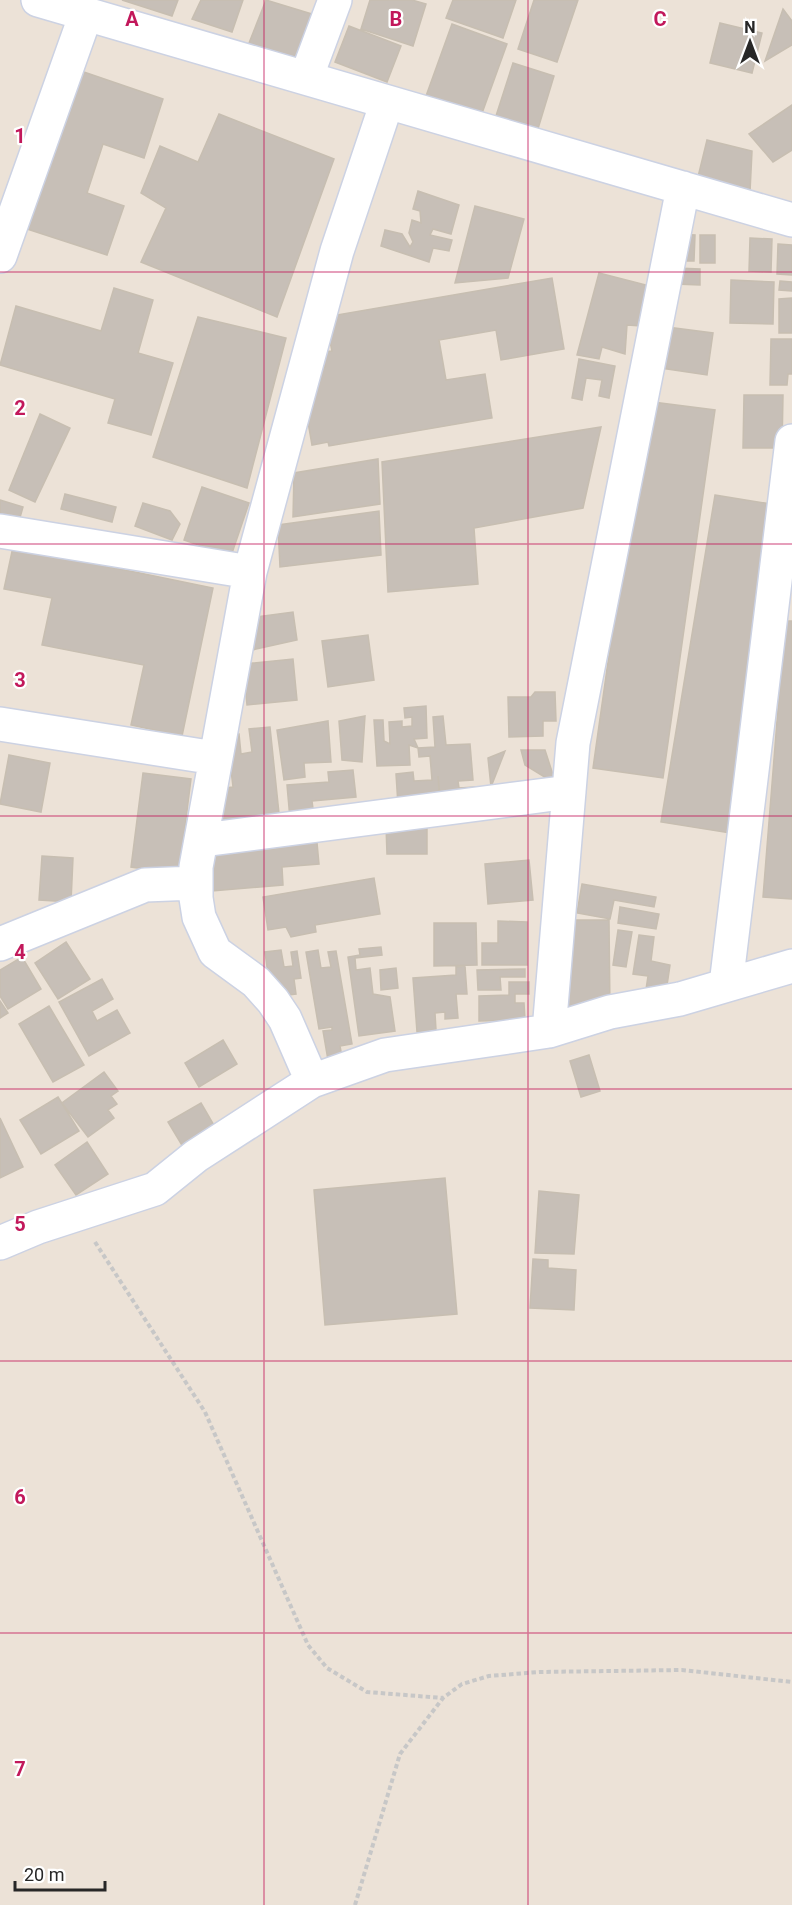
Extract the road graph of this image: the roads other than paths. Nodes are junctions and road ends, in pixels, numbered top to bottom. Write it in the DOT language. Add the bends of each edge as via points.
graph roads {
  1 [pos="38,0"];
  2 [pos="335,0"];
  3 [pos="86,14"];
  4 [pos="306,78"];
  5 [pos="387,102"];
  6 [pos="683,188"];
  7 [pos="792,220"];
  8 [pos="0,256"];
  9 [pos="792,441"];
  10 [pos="0,531"];
  11 [pos="250,572"];
  12 [pos="0,724"];
  13 [pos="215,758"];
  14 [pos="569,792"];
  15 [pos="203,840"];
  16 [pos="195,883"];
  17 [pos="0,944"];
  18 [pos="792,966"];
  19 [pos="726,985"];
  20 [pos="549,1031"];
  21 [pos="312,1081"];
  22 [pos="0,1243"];
  1 -- 3 [label="street"];
  2 -- 4 [label="street"];
  3 -- 4 [label="street"];
  3 -- 8 [label="street"];
  4 -- 5 [label="street"];
  5 -- 6 [label="street"];
  5 -- 11 [label="street" via="337,251"];
  6 -- 7 [label="street"];
  6 -- 14 [label="street" via="573,743"];
  9 -- 19 [label="street"];
  10 -- 11 [label="street"];
  11 -- 13 [label="street"];
  12 -- 13 [label="street"];
  13 -- 15 [label="street"];
  14 -- 15 [label="street"];
  14 -- 20 [label="street"];
  15 -- 16 [label="street"];
  16 -- 17 [label="street" via="145,885"];
  16 -- 21 [label="street" via="199,917 214,952 256,982 273,1001"];
  18 -- 19 [label="street"];
  19 -- 20 [label="street" via="681,999 610,1012"];
  20 -- 21 [label="street" via="385,1055"];
  21 -- 22 [label="street" via="196,1155 155,1189"];
}
